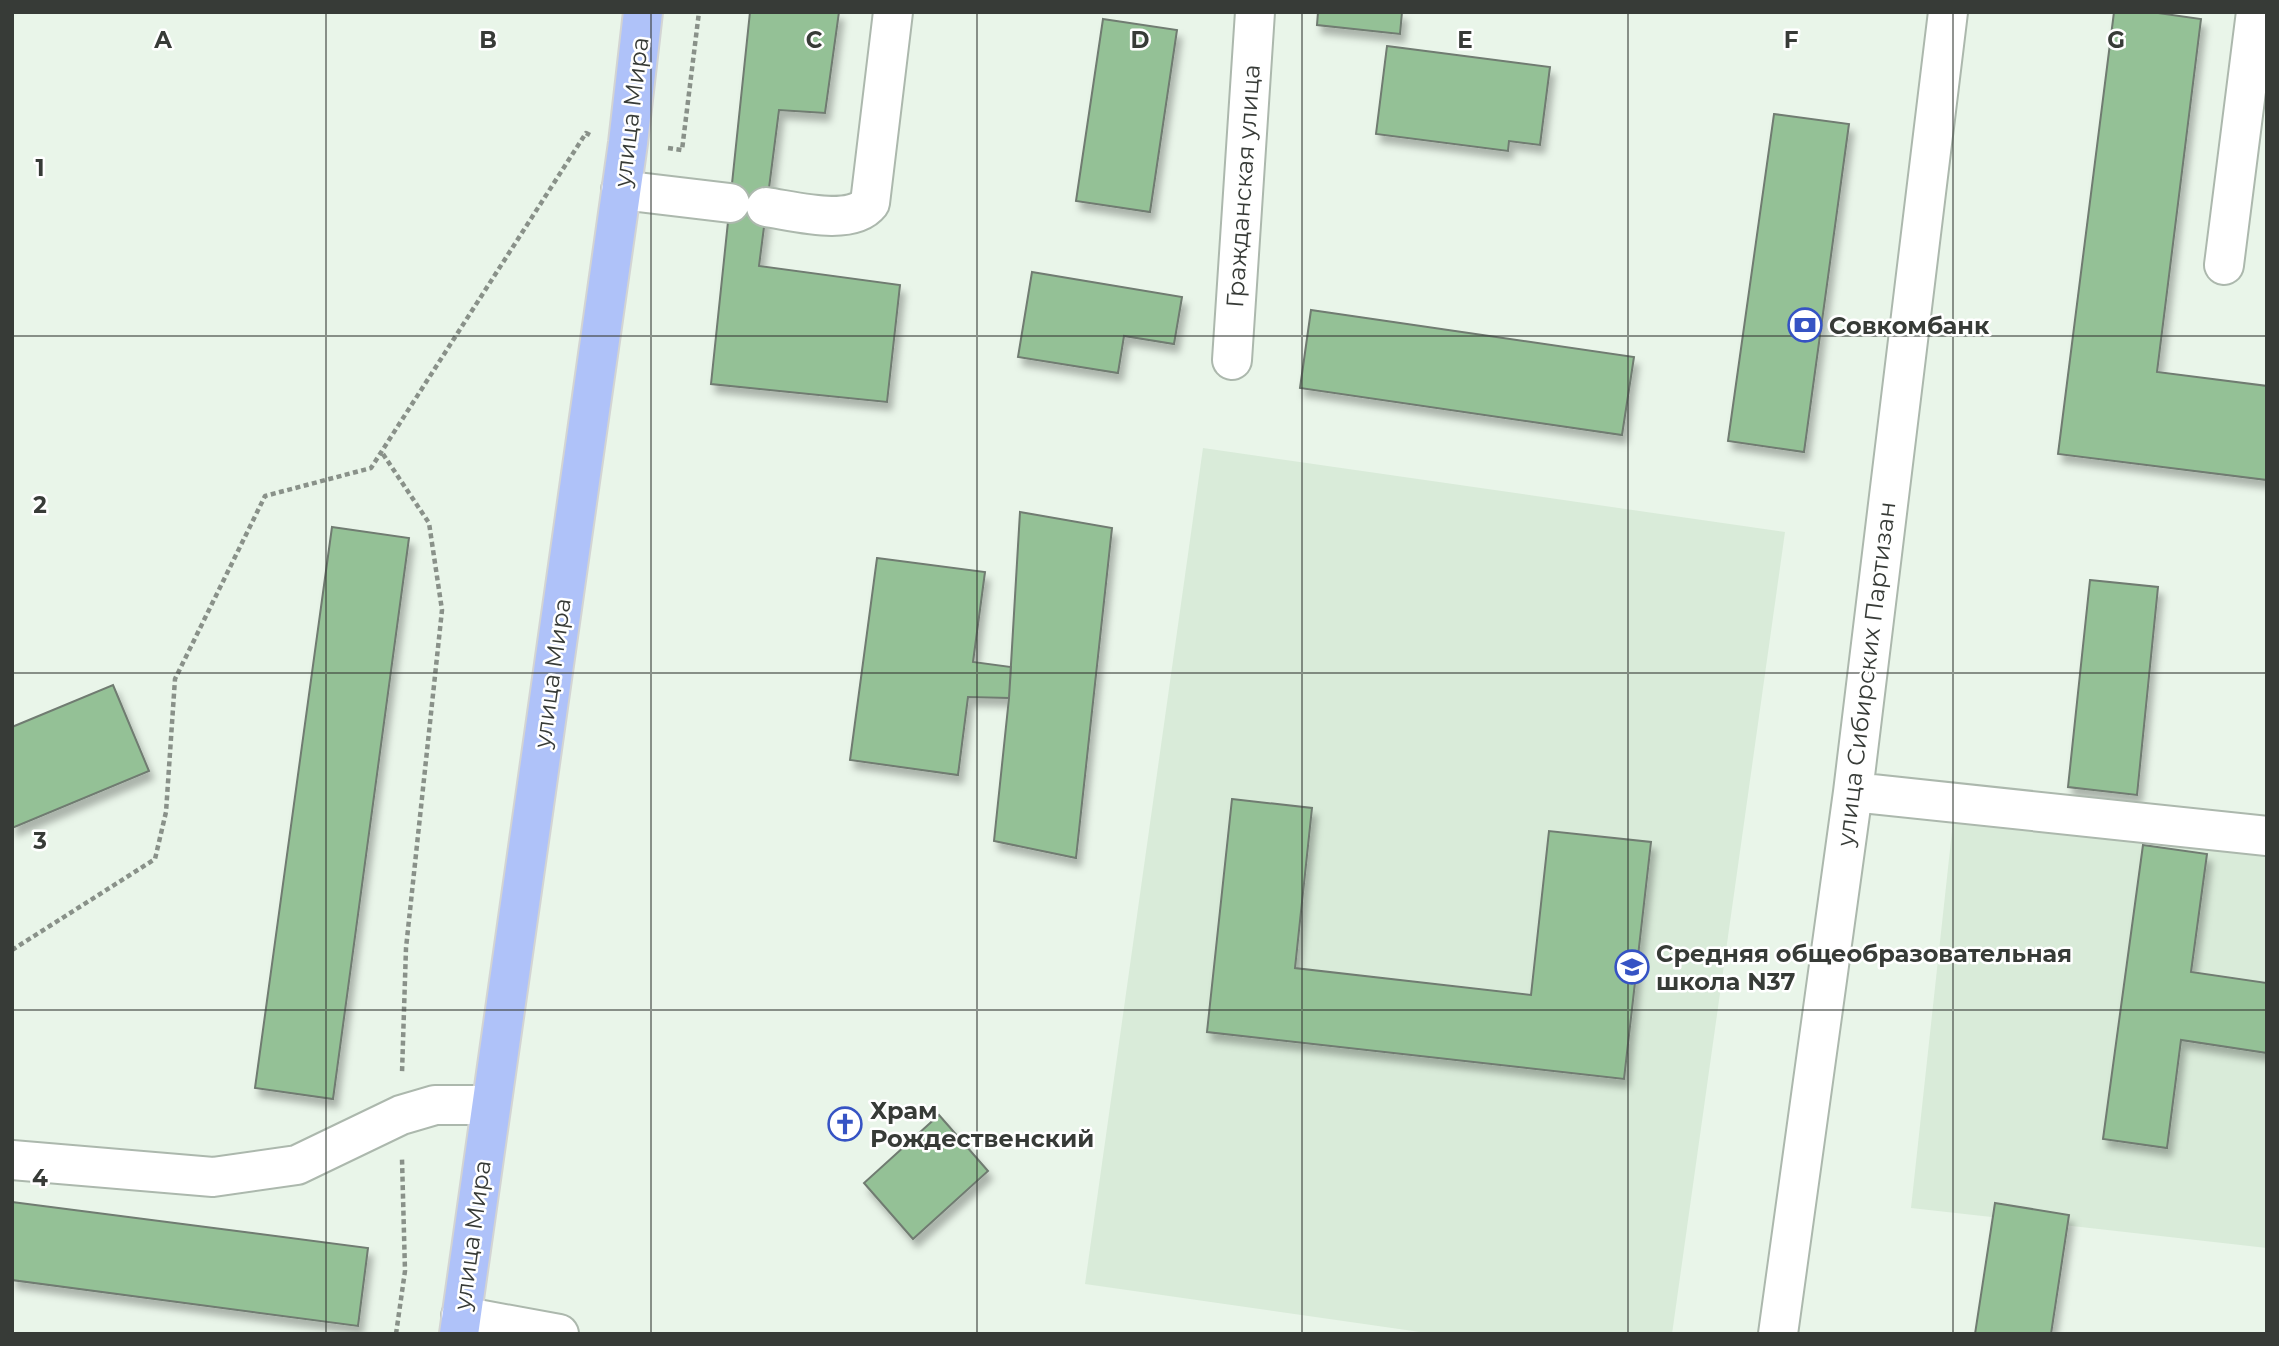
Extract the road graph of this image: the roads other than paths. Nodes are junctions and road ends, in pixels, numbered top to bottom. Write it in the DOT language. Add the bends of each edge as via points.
graph roads {
  1 [pos="643,12"];
  2 [pos="893,12"];
  3 [pos="1255,12"];
  4 [pos="1948,12"];
  5 [pos="2256,12"];
  6 [pos="621,190"];
  7 [pos="2224,265"];
  8 [pos="1232,360"];
  9 [pos="1853,792"];
  10 [pos="2267,836"];
  11 [pos="491,1105"];
  12 [pos="12,1160"];
  13 [pos="460,1325"];
  14 [pos="559,1334"];
  15 [pos="1778,1334"];
  1 -- 6 [label="main road, улица Мира"];
  2 -- 6 [label="street" via="870,203 865,210 849,217"];
  3 -- 8 [label="street, Гражданская улица"];
  4 -- 9 [label="street, улица Сибирских Партизан"];
  5 -- 7 [label="street"];
  6 -- 11 [label="main road, улица Мира"];
  9 -- 10 [label="street"];
  9 -- 15 [label="street, улица Сибирских Партизан"];
  11 -- 12 [label="street" via="435,1105 401,1115 297,1165 214,1177"];
  11 -- 13 [label="main road, улица Мира"];
  13 -- 14 [label="street"];
}
